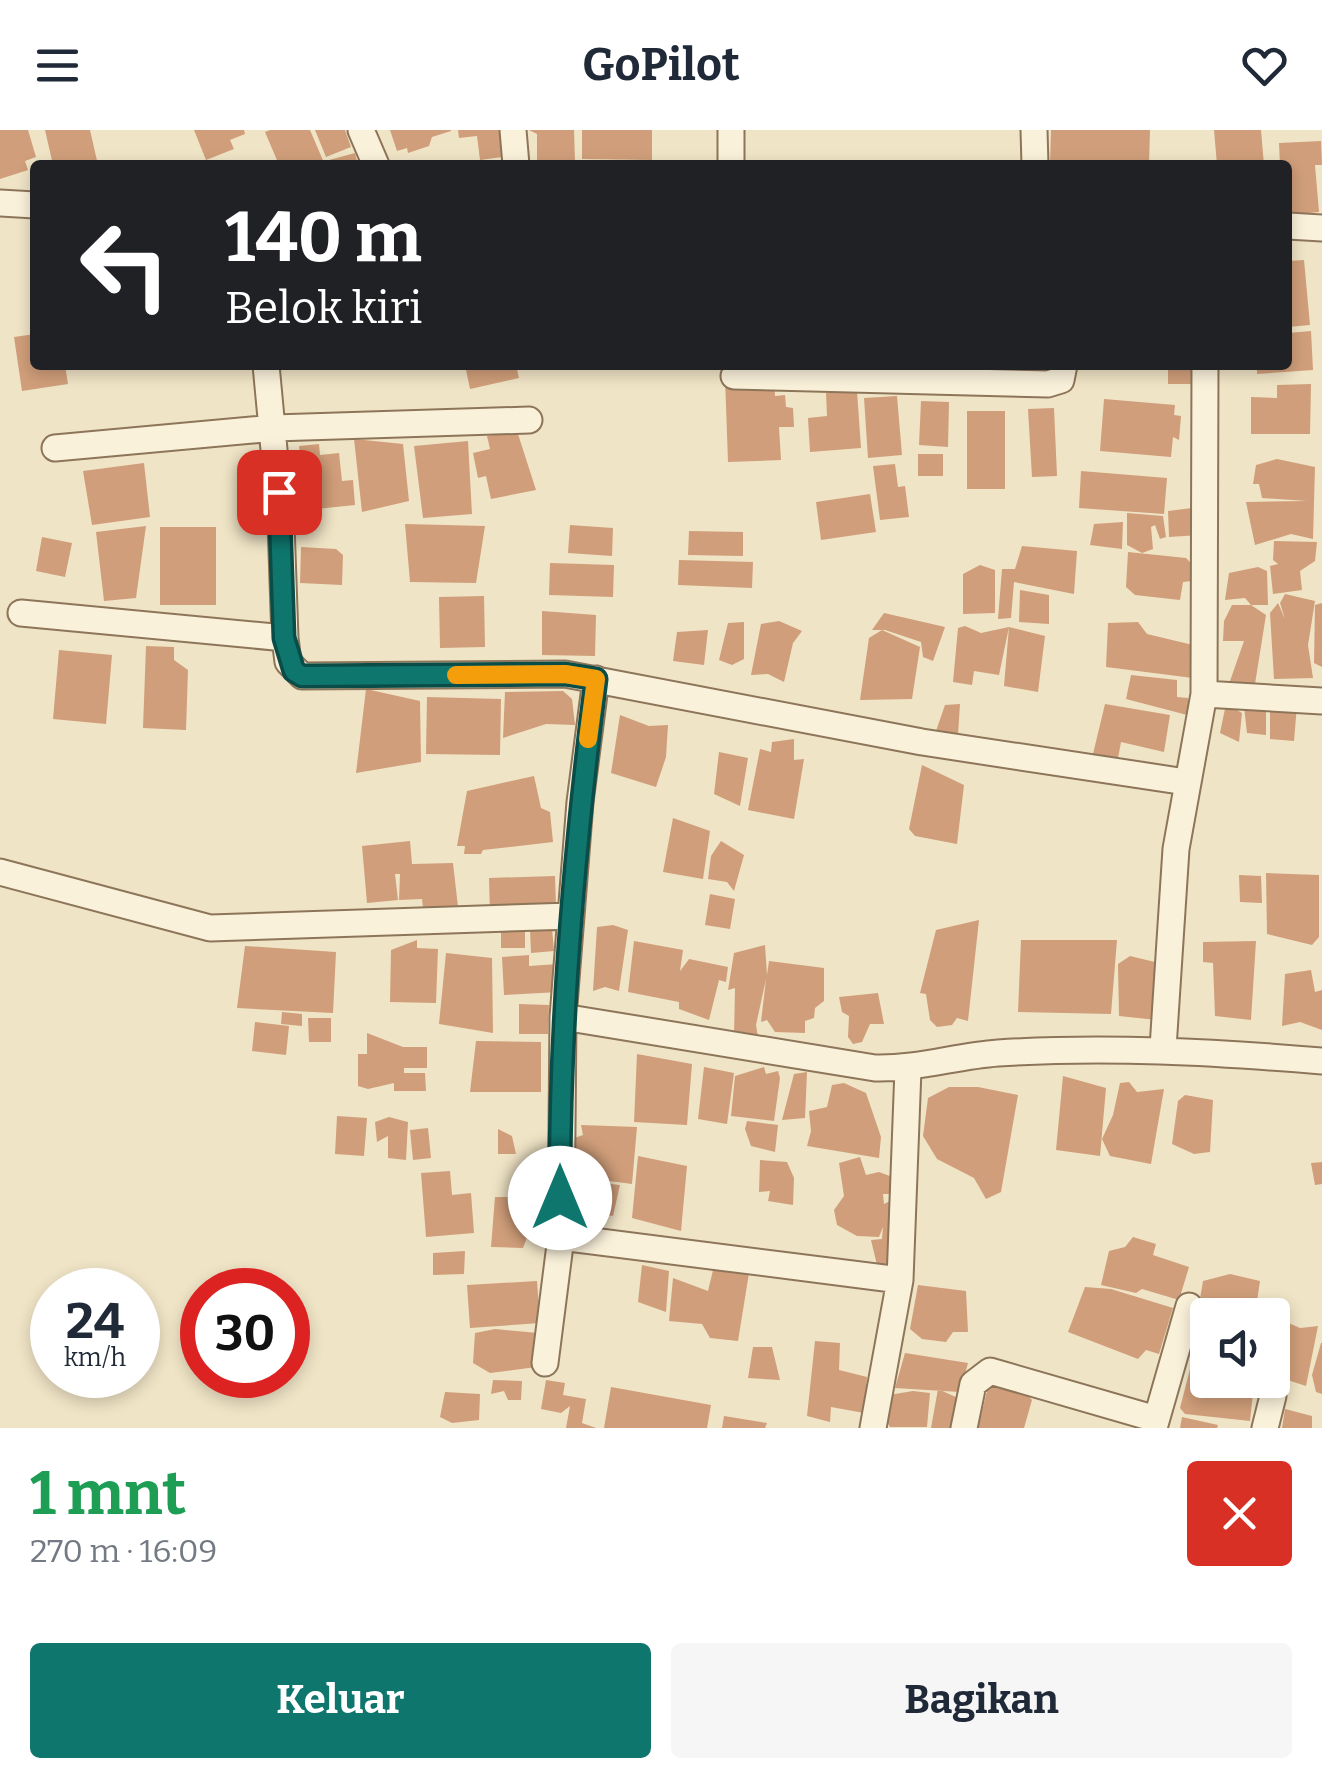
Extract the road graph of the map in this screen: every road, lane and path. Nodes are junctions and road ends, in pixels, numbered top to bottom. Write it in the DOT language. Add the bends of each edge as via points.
graph roads {
  1 [pos="361,130"];
  2 [pos="513,130"];
  3 [pos="731,130"];
  4 [pos="1034,130"];
  5 [pos="374,160"];
  6 [pos="516,160"];
  7 [pos="731,160"];
  8 [pos="1035,160"];
  9 [pos="0,203"];
  10 [pos="30,205"];
  11 [pos="1292,226"];
  12 [pos="1322,228"];
  13 [pos="267,370"];
  14 [pos="1063,370"];
  15 [pos="1205,370"];
  16 [pos="734,376"];
  17 [pos="530,420"];
  18 [pos="274,428"];
  19 [pos="54,448"];
  20 [pos="21,613"];
  21 [pos="284,638"];
  22 [pos="596,679"];
  23 [pos="1204,694"];
  24 [pos="1322,701"];
  25 [pos="1186,782"];
  26 [pos="0,872"];
  27 [pos="571,916"];
  28 [pos="563,1016"];
  29 [pos="1163,1048"];
  30 [pos="1322,1062"];
  31 [pos="908,1069"];
  32 [pos="560,1237"];
  33 [pos="900,1280"];
  34 [pos="1189,1306"];
  35 [pos="545,1363"];
  36 [pos="1272,1398"];
  37 [pos="1155,1424"];
  38 [pos="874,1428"];
  39 [pos="964,1428"];
  40 [pos="1265,1428"];
  1 -- 5 [label="street"];
  2 -- 6 [label="street"];
  3 -- 7 [label="street"];
  4 -- 8 [label="street"];
  9 -- 10 [label="street"];
  11 -- 12 [label="street"];
  13 -- 18 [label="street"];
  14 -- 16 [label="street" via="1061,380 1048,384"];
  15 -- 23 [label="street"];
  17 -- 18 [label="street"];
  18 -- 19 [label="street"];
  18 -- 21 [label="street"];
  20 -- 21 [label="street"];
  21 -- 22 [label="street" via="288,662 302,676"];
  22 -- 25 [label="street" via="922,742"];
  22 -- 27 [label="street"];
  23 -- 24 [label="street"];
  23 -- 25 [label="street"];
  25 -- 29 [label="street"];
  26 -- 27 [label="street" via="210,928"];
  27 -- 28 [label="street"];
  28 -- 31 [label="street" via="842,1066"];
  28 -- 32 [label="street"];
  29 -- 30 [label="street"];
  29 -- 31 [label="street" via="996,1053"];
  31 -- 33 [label="street"];
  32 -- 33 [label="street"];
  32 -- 35 [label="street"];
  33 -- 38 [label="street"];
  34 -- 37 [label="street"];
  36 -- 40 [label="street"];
  37 -- 39 [label="street" via="990,1371 973,1384"];
}
